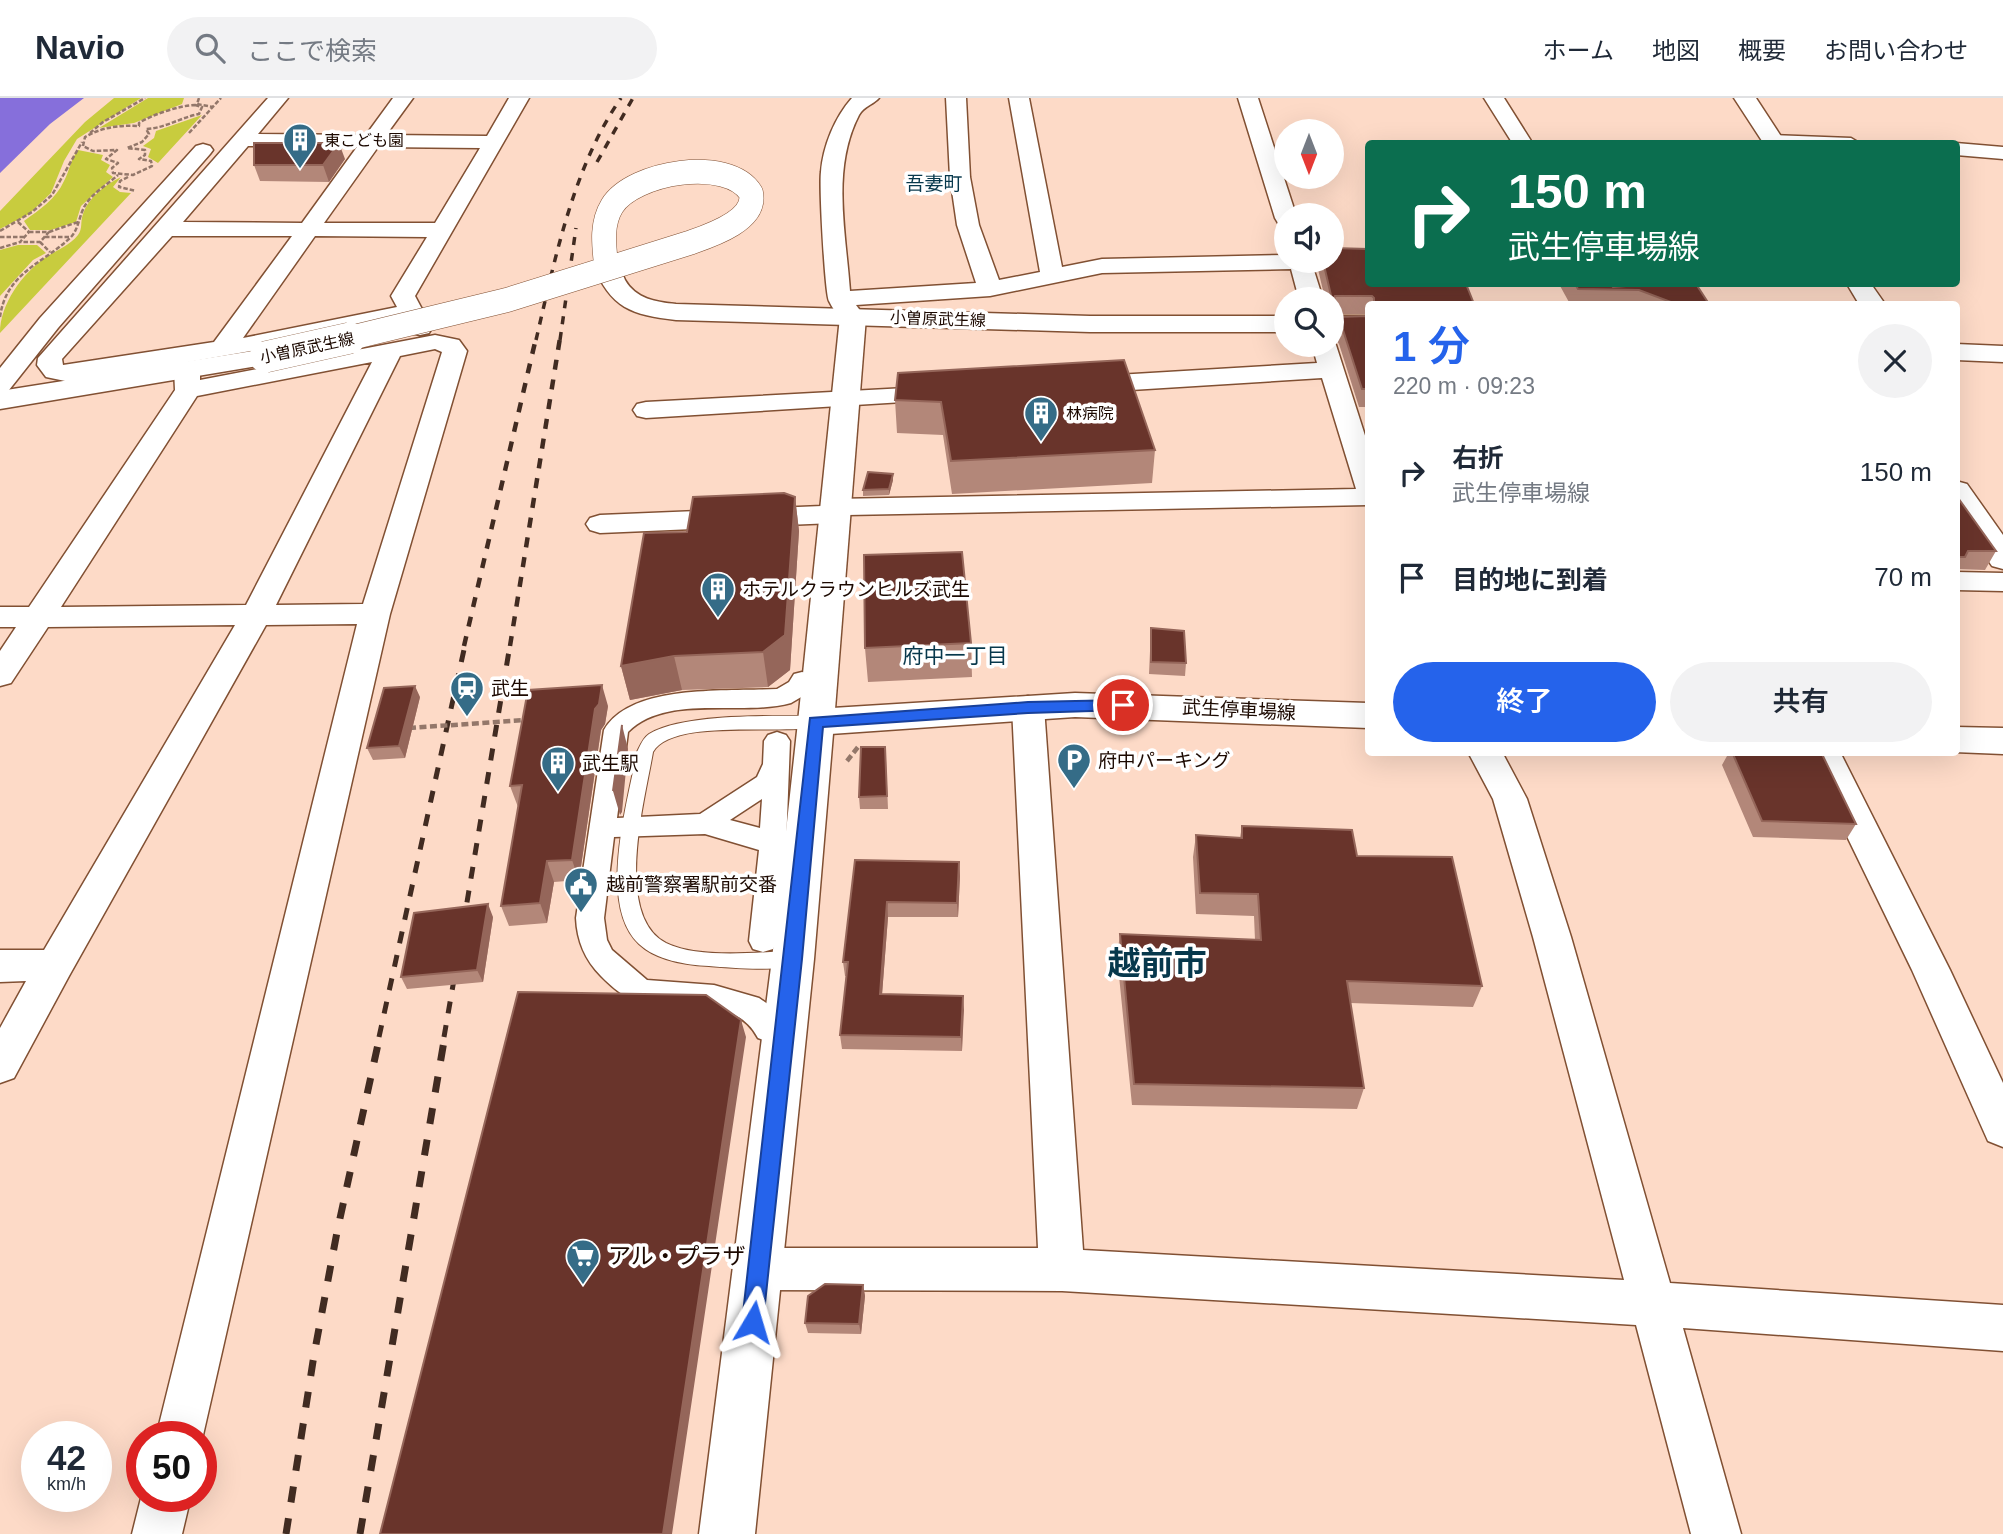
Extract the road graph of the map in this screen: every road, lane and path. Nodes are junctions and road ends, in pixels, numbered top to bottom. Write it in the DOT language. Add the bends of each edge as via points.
graph roads {
  1 [pos="145,98"];
  2 [pos="199,98"];
  3 [pos="278,98"];
  4 [pos="403,98"];
  5 [pos="519,98"];
  6 [pos="869,98"];
  7 [pos="956,98"];
  8 [pos="1019,98"];
  9 [pos="1248,98"];
  10 [pos="1494,98"];
  11 [pos="1745,98"];
  12 [pos="186,99"];
  13 [pos="184,105"];
  14 [pos="200,106"];
  15 [pos="225,125"];
  16 [pos="85,138"];
  17 [pos="1520,140"];
  18 [pos="1773,140"];
  19 [pos="373,141"];
  20 [pos="494,142"];
  21 [pos="1960,150"];
  22 [pos="1999,156"];
  23 [pos="152,173"];
  24 [pos="135,174"];
  25 [pos="119,175"];
  26 [pos="137,191"];
  27 [pos="1281,203"];
  28 [pos="18,222"];
  29 [pos="78,222"];
  30 [pos="166,229"];
  31 [pos="309,230"];
  32 [pos="440,230"];
  33 [pos="0,231"];
  34 [pos="29,232"];
  35 [pos="49,232"];
  36 [pos="0,237"];
  37 [pos="24,237"];
  38 [pos="44,237"];
  39 [pos="72,237"];
  40 [pos="20,242"];
  41 [pos="40,242"];
  42 [pos="0,248"];
  43 [pos="51,252"];
  44 [pos="1274,262"];
  45 [pos="1052,277"];
  46 [pos="990,289"];
  47 [pos="846,308"];
  48 [pos="412,312"];
  49 [pos="0,317"];
  50 [pos="1274,324"];
  51 [pos="1344,324"];
  52 [pos="1365,324"];
  53 [pos="435,342"];
  54 [pos="222,349"];
  55 [pos="390,351"];
  56 [pos="1960,352"];
  57 [pos="2003,354"];
  58 [pos="1327,357"];
  59 [pos="1331,370"];
  60 [pos="187,372"];
  61 [pos="0,385"];
  62 [pos="1055,387"];
  63 [pos="972,392"];
  64 [pos="0,400"];
  65 [pos="848,400"];
  66 [pos="646,410"];
  67 [pos="1362,452"];
  68 [pos="1960,496"];
  69 [pos="1365,497"];
  70 [pos="835,511"];
  71 [pos="600,524"];
  72 [pos="2003,559"];
  73 [pos="1960,581"];
  74 [pos="2003,582"];
  75 [pos="375,614"];
  76 [pos="256,615"];
  77 [pos="0,617"];
  78 [pos="38,617"];
  79 [pos="0,675"];
  80 [pos="802,680"];
  81 [pos="1028,708"];
  82 [pos="1365,716"];
  83 [pos="407,717"];
  84 [pos="539,719"];
  85 [pos="1960,740"];
  86 [pos="2003,741"];
  87 [pos="789,743"];
  88 [pos="1487,756"];
  89 [pos="1825,756"];
  90 [pos="705,824"];
  91 [pos="632,827"];
  92 [pos="602,828"];
  93 [pos="774,845"];
  94 [pos="778,950"];
  95 [pos="55,965"];
  96 [pos="0,966"];
  97 [pos="769,1029"];
  98 [pos="0,1066"];
  99 [pos="2003,1128"];
  100 [pos="759,1269"];
  101 [pos="1062,1270"];
  102 [pos="1651,1304"];
  103 [pos="2003,1328"];
  104 [pos="184,1421"];
  105 [pos="162,1512"];
  106 [pos="157,1534"];
  107 [pos="727,1534"];
  108 [pos="1716,1534"];
  1 -- 16 [label="path"];
  2 -- 14 [label="path"];
  3 -- 15 [label="street"];
  4 -- 19 [label="street"];
  5 -- 20 [label="street"];
  6 -- 47 [label="street" via="851,111 831,173"];
  7 -- 46 [label="street" via="968,225"];
  8 -- 45 [label="street"];
  9 -- 27 [label="street"];
  10 -- 17 [label="street"];
  11 -- 18 [label="main road"];
  12 -- 13 [label="path"];
  13 -- 14 [label="path"];
  13 -- 16 [label="path" via="146,118 139,126 108,127"];
  14 -- 15 [label="path"];
  14 -- 24 [label="path" via="199,114 146,129 147,138 127,148 145,150 139,159 152,163"];
  15 -- 19 [label="street"];
  15 -- 30 [label="street"];
  15 -- 61 [label="street"];
  16 -- 25 [label="path" via="87,149 117,150 106,159 118,163 111,171"];
  16 -- 28 [label="path" via="50,197"];
  19 -- 20 [label="street"];
  19 -- 31 [label="street"];
  20 -- 32 [label="street"];
  21 -- 22 [label="street"];
  23 -- 24 [label="path"];
  24 -- 25 [label="path"];
  24 -- 26 [label="path" via="120,181 118,187"];
  25 -- 29 [label="path" via="91,198"];
  28 -- 33 [label="path"];
  28 -- 34 [label="path"];
  29 -- 35 [label="path"];
  29 -- 39 [label="path"];
  30 -- 31 [label="street"];
  30 -- 60 [label="street" via="50,358 50,365 55,372 70,374"];
  31 -- 32 [label="street"];
  31 -- 54 [label="street"];
  32 -- 48 [label="street" via="403,296"];
  34 -- 35 [label="path"];
  34 -- 37 [label="path"];
  35 -- 38 [label="path"];
  36 -- 37 [label="path"];
  37 -- 40 [label="path"];
  38 -- 39 [label="path"];
  38 -- 41 [label="path"];
  39 -- 43 [label="path"];
  40 -- 41 [label="path"];
  40 -- 42 [label="path"];
  41 -- 43 [label="path"];
  43 -- 49 [label="path" via="6,294"];
  44 -- 45 [label="street" via="1102,266"];
  45 -- 46 [label="street"];
  46 -- 47 [label="street"];
  47 -- 50 [label="main road, 小曽原武生線" via="1090,324"];
  47 -- 60 [label="main road, 小曽原武生線, bridge" via="696,314 656,310 618,292 606,264 603,235 611,207 637,182 678,173 740,182 753,201 734,222 712,234 584,279 407,325"];
  47 -- 65 [label="main road"];
  48 -- 53 [label="street" via="416,324"];
  48 -- 54 [label="street"];
  51 -- 52 [label="main road"];
  53 -- 55 [label="street"];
  53 -- 75 [label="street" via="455,351"];
  54 -- 60 [label="street"];
  55 -- 60 [label="street"];
  55 -- 76 [label="street"];
  56 -- 57 [label="main road"];
  58 -- 59 [label="street"];
  59 -- 62 [label="street"];
  59 -- 67 [label="street"];
  60 -- 64 [label="main road, 小曽原武生線"];
  60 -- 78 [label="street"];
  63 -- 65 [label="street"];
  65 -- 66 [label="street"];
  65 -- 70 [label="main road"];
  68 -- 72 [label="main road"];
  69 -- 70 [label="street"];
  70 -- 71 [label="street"];
  70 -- 87 [label="main road"];
  73 -- 74 [label="street"];
  75 -- 76 [label="street"];
  75 -- 104 [label="street"];
  76 -- 78 [label="street"];
  76 -- 95 [label="street"];
  77 -- 78 [label="street"];
  78 -- 79 [label="street"];
  80 -- 92 [label="street" via="782,697 658,704 619,715"];
  81 -- 82 [label="main road, 武生停車場線" via="1123,705"];
  81 -- 87 [label="main road, 武生停車場線"];
  81 -- 101 [label="street"];
  83 -- 84 [label="path, bridge" via="405,728"];
  85 -- 86 [label="main road"];
  87 -- 90 [label="street" via="766,783"];
  87 -- 91 [label="lane" via="707,727 654,739 645,752"];
  87 -- 93 [label="street"];
  87 -- 94 [label="main road"];
  88 -- 102 [label="street" via="1510,799 1526,849"];
  89 -- 99 [label="street"];
  90 -- 91 [label="street"];
  90 -- 93 [label="street"];
  91 -- 92 [label="street"];
  91 -- 94 [label="lane" via="626,900 643,936 662,948 695,957"];
  92 -- 97 [label="street" via="590,937 604,961 641,990 730,999 759,1011"];
  93 -- 94 [label="street"];
  94 -- 100 [label="main road"];
  95 -- 96 [label="street"];
  95 -- 98 [label="street"];
  100 -- 101 [label="street"];
  100 -- 107 [label="main road"];
  101 -- 102 [label="street"];
  102 -- 103 [label="street"];
  102 -- 108 [label="street"];
  105 -- 106 [label="street"];
}
